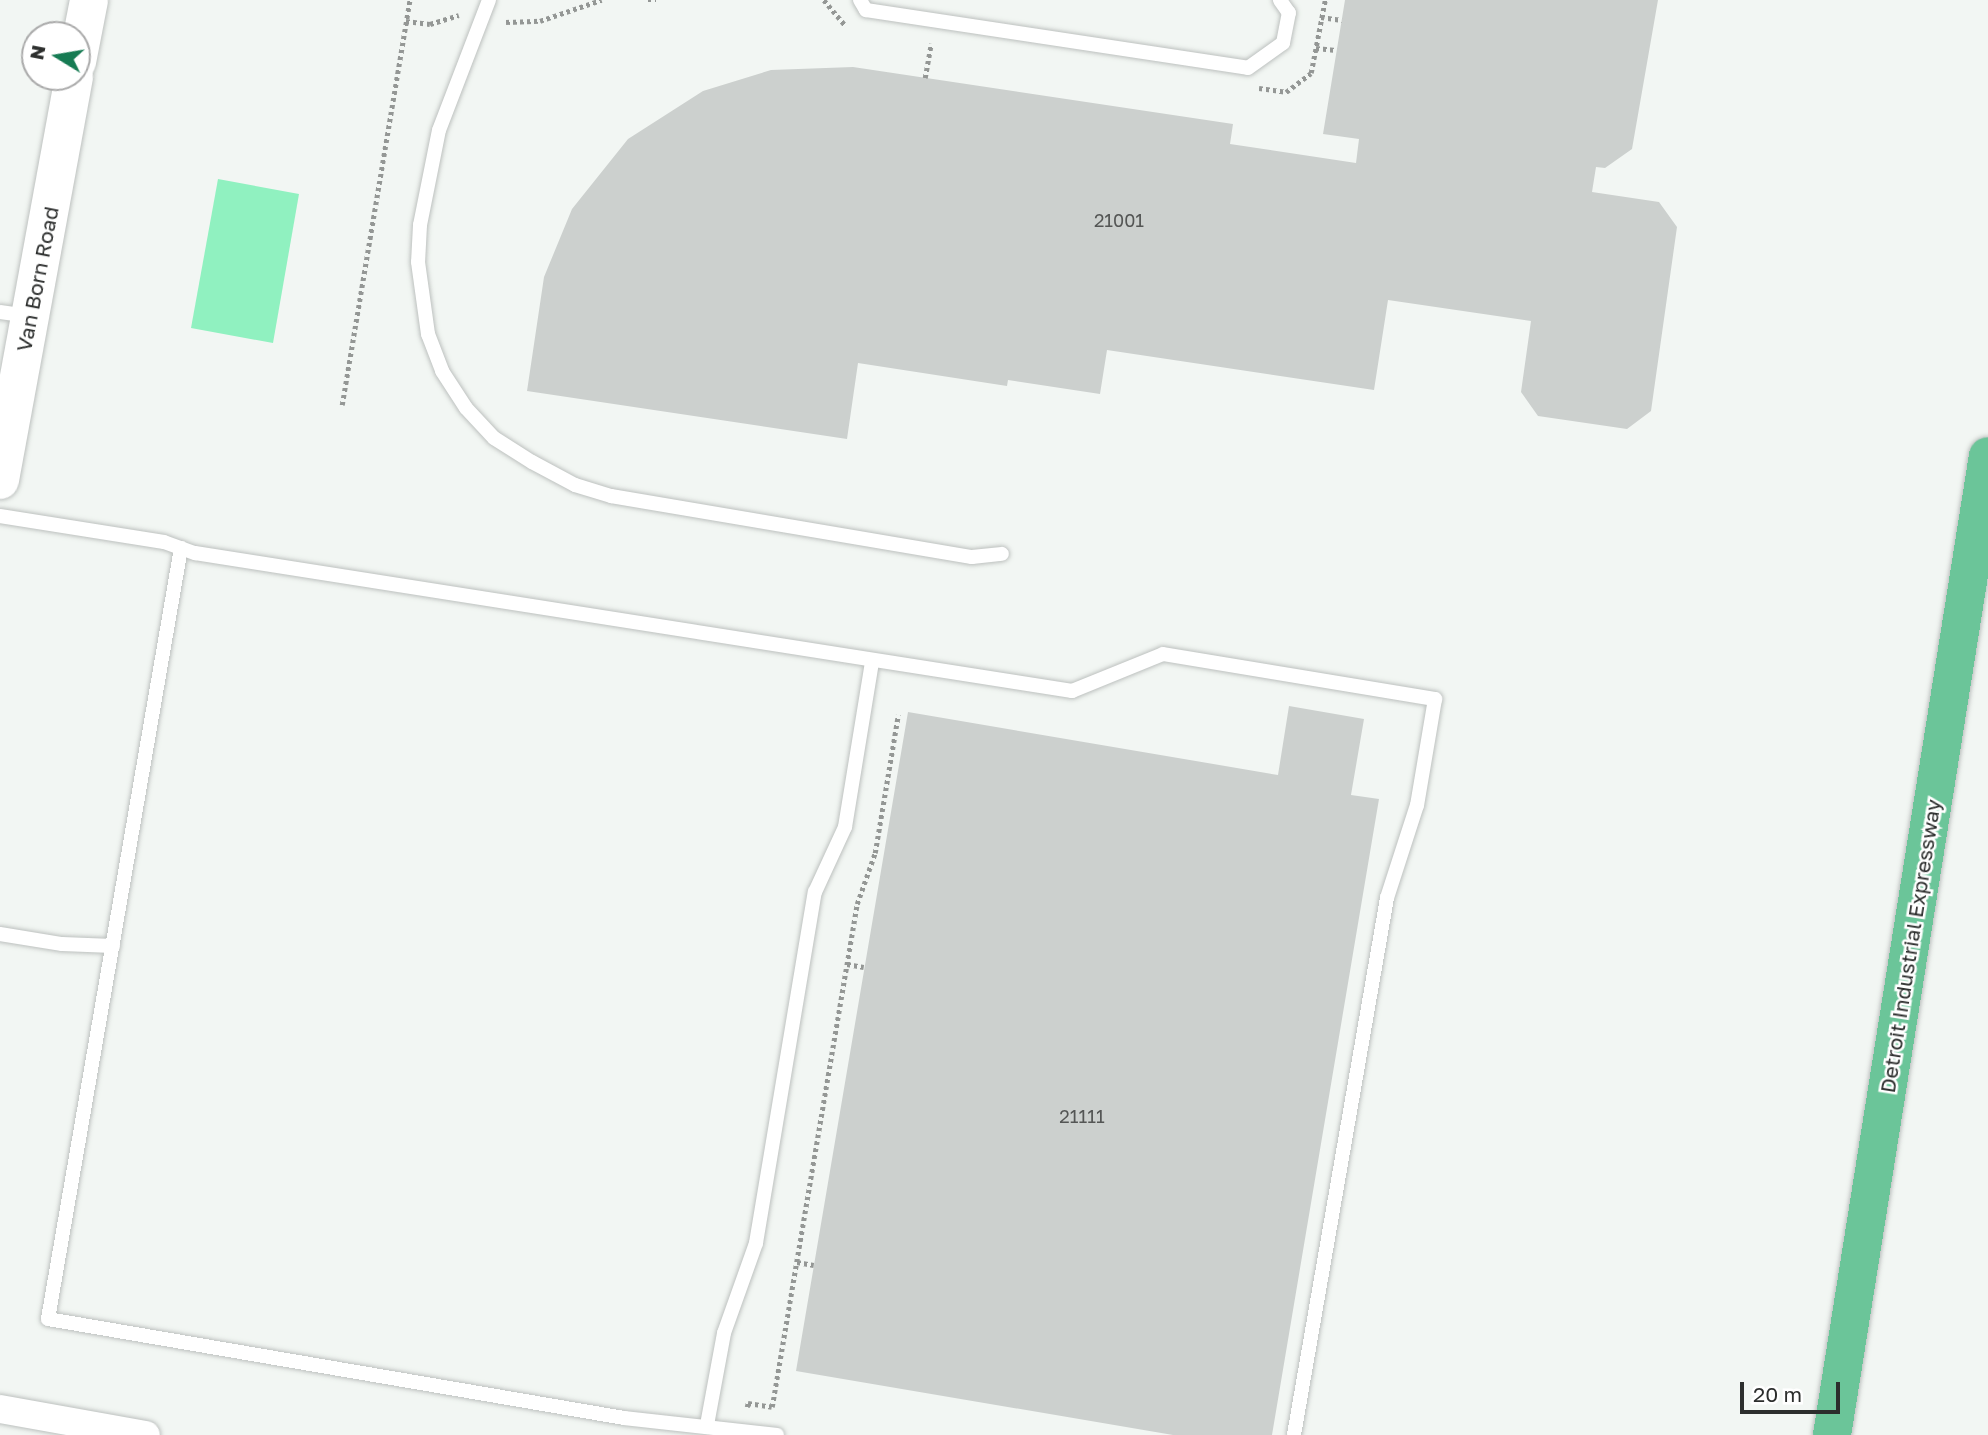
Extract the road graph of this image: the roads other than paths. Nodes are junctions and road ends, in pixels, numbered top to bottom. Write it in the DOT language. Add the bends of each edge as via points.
graph roads {
  1 [pos="89,0"];
  2 [pos="489,0"];
  3 [pos="860,0"];
  4 [pos="1280,0"];
  5 [pos="85,21"];
  6 [pos="71,91"];
  7 [pos="15,314"];
  8 [pos="1988,456"];
  9 [pos="2,458"];
  10 [pos="0,516"];
  11 [pos="181,548"];
  12 [pos="1002,554"];
  13 [pos="873,663"];
  14 [pos="0,934"];
  15 [pos="113,946"];
  16 [pos="0,1409"];
  17 [pos="707,1425"];
  18 [pos="146,1435"];
  19 [pos="777,1435"];
  20 [pos="1294,1435"];
  21 [pos="1832,1435"];
  1 -- 5 [label="main road"];
  2 -- 12 [label="lane" via="439,130 420,225 418,262 428,334 442,372 466,408 494,438 532,462 575,485 611,496 972,558"];
  3 -- 4 [label="lane" via="866,10 1248,68 1283,44 1289,13"];
  6 -- 7 [label="main road, Van Born Road"];
  7 -- 9 [label="main road, Van Born Road"];
  8 -- 21 [label="highway, Detroit Industrial Expressway"];
  10 -- 11 [label="lane"];
  11 -- 13 [label="lane"];
  11 -- 15 [label="lane"];
  13 -- 17 [label="lane" via="845,827 815,891 756,1242 723,1333"];
  13 -- 20 [label="lane" via="1072,691 1163,654 1434,699 1417,804 1387,898"];
  14 -- 15 [label="lane"];
  15 -- 17 [label="lane" via="48,1319 624,1418"];
  16 -- 18 [label="street"];
  17 -- 19 [label="lane"];
}
